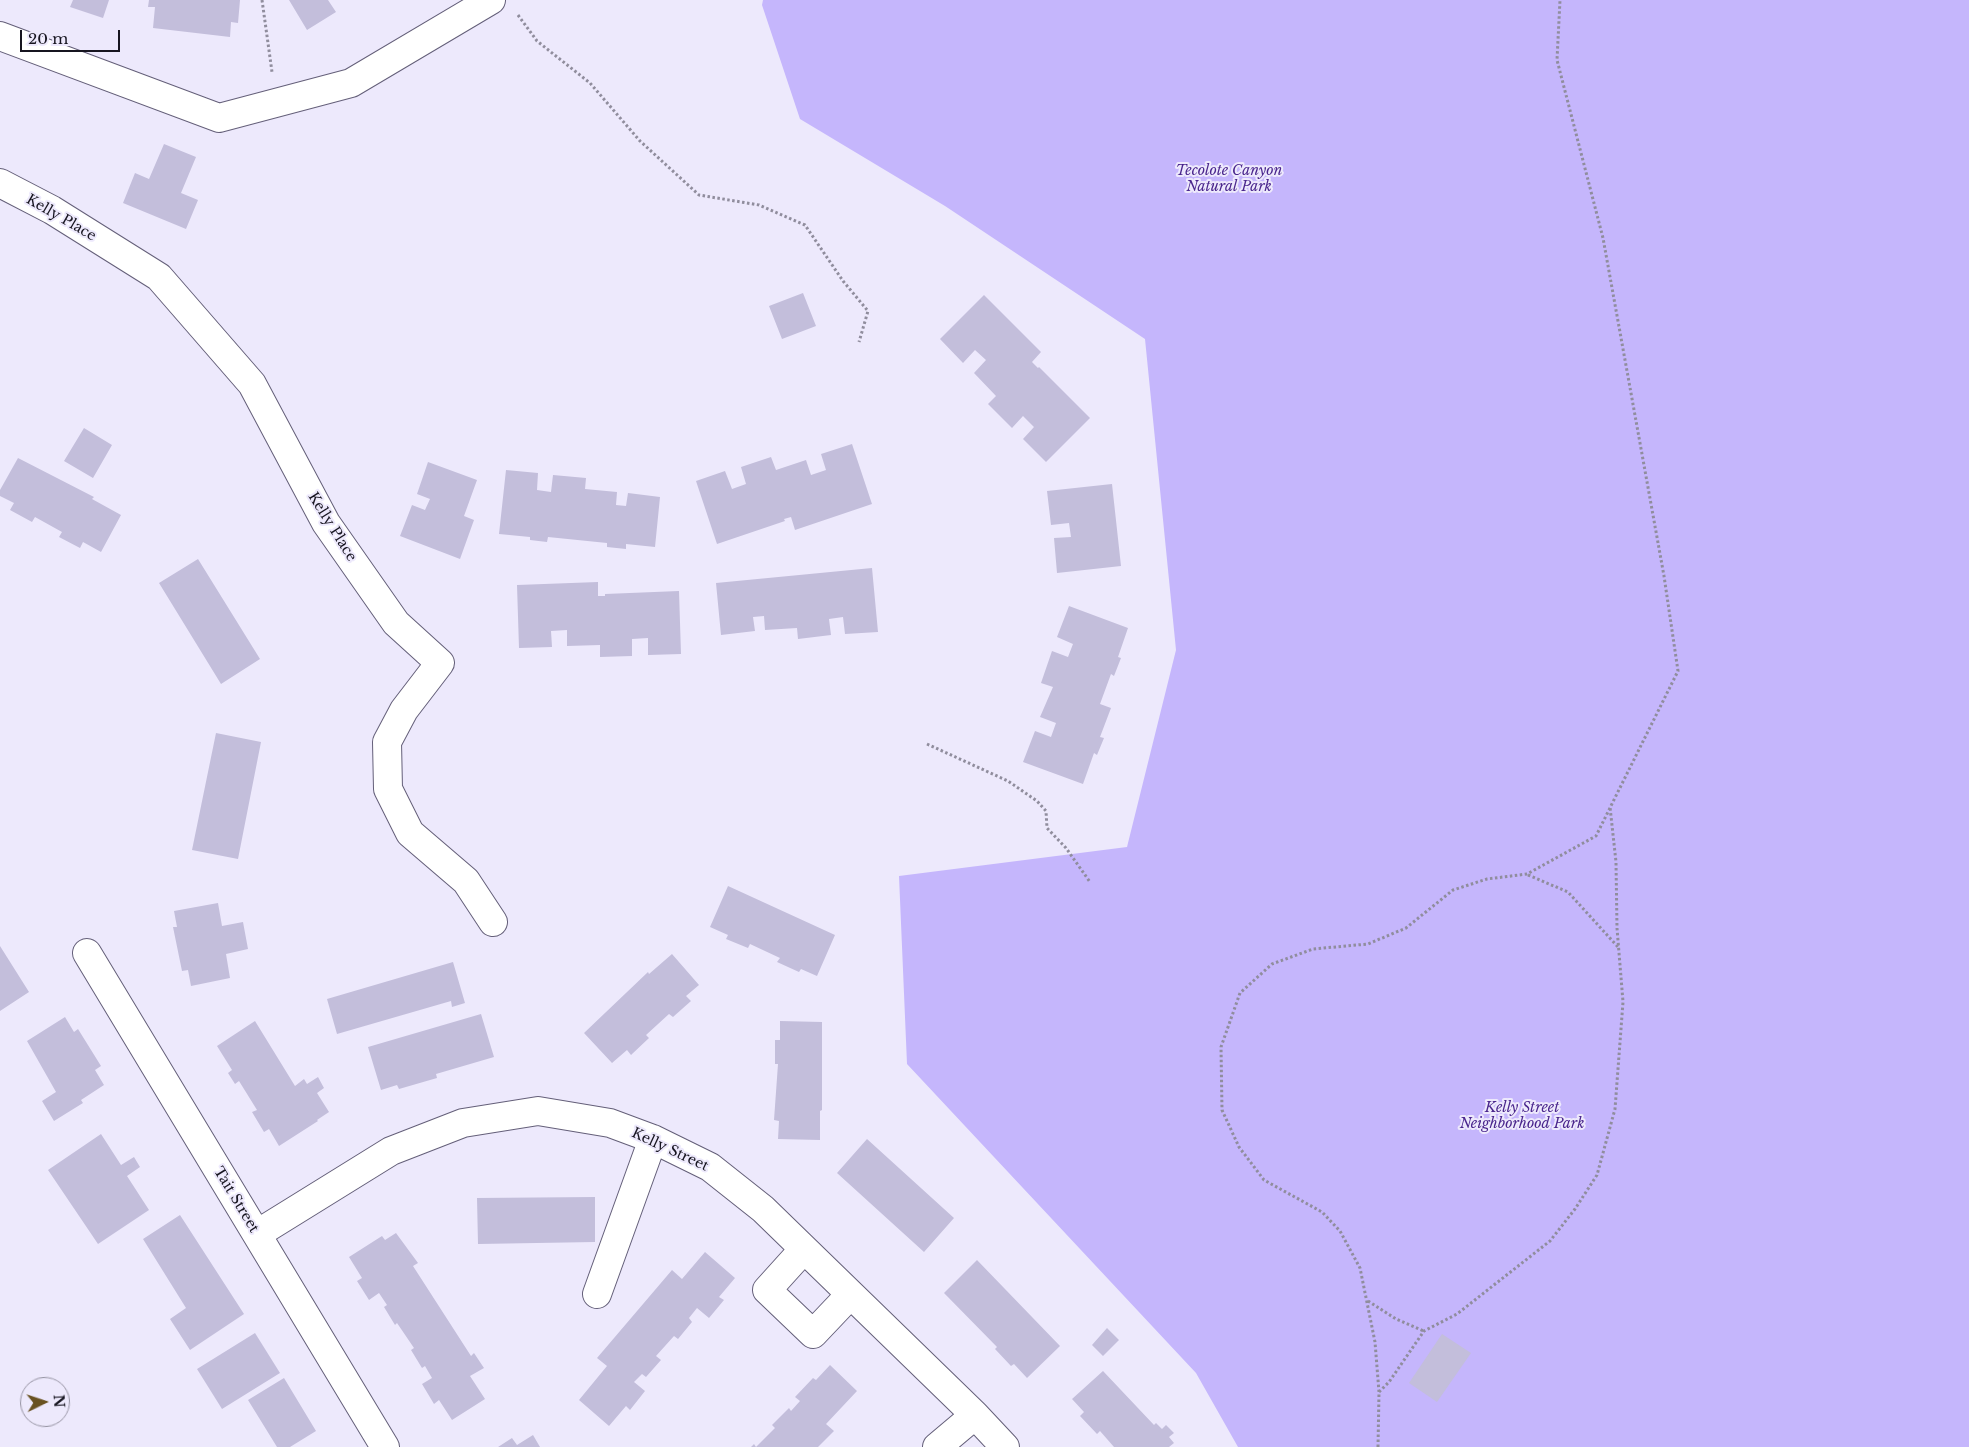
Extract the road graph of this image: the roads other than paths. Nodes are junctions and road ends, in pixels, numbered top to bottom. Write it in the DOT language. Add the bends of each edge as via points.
graph roads {
  1 [pos="490,0"];
  2 [pos="0,36"];
  3 [pos="0,183"];
  4 [pos="493,922"];
  5 [pos="87,953"];
  6 [pos="653,1139"];
  7 [pos="256,1234"];
  8 [pos="804,1250"];
  9 [pos="597,1294"];
  10 [pos="850,1295"];
  11 [pos="975,1414"];
  12 [pos="385,1447"];
  13 [pos="937,1447"];
  14 [pos="1005,1447"];
  1 -- 2 [label="street" via="351,83 219,118"];
  3 -- 4 [label="street, Kelly Place" via="52,210 159,277 252,384 326,523 396,623 440,663 404,710 387,742 388,789 410,833 466,881"];
  5 -- 7 [label="street, Tait Street"];
  6 -- 7 [label="street, Kelly Street" via="610,1122 538,1111 463,1123 391,1151"];
  6 -- 8 [label="street, Kelly Street" via="710,1167 763,1209"];
  6 -- 9 [label="street"];
  7 -- 12 [label="street, Tait Street"];
  8 -- 10 [label="street, Kelly Street"];
  8 -- 10 [label="street" via="767,1290 813,1334"];
  10 -- 11 [label="street, Kelly Street"];
  11 -- 13 [label="street"];
  11 -- 14 [label="street, Kelly Street"];
}
